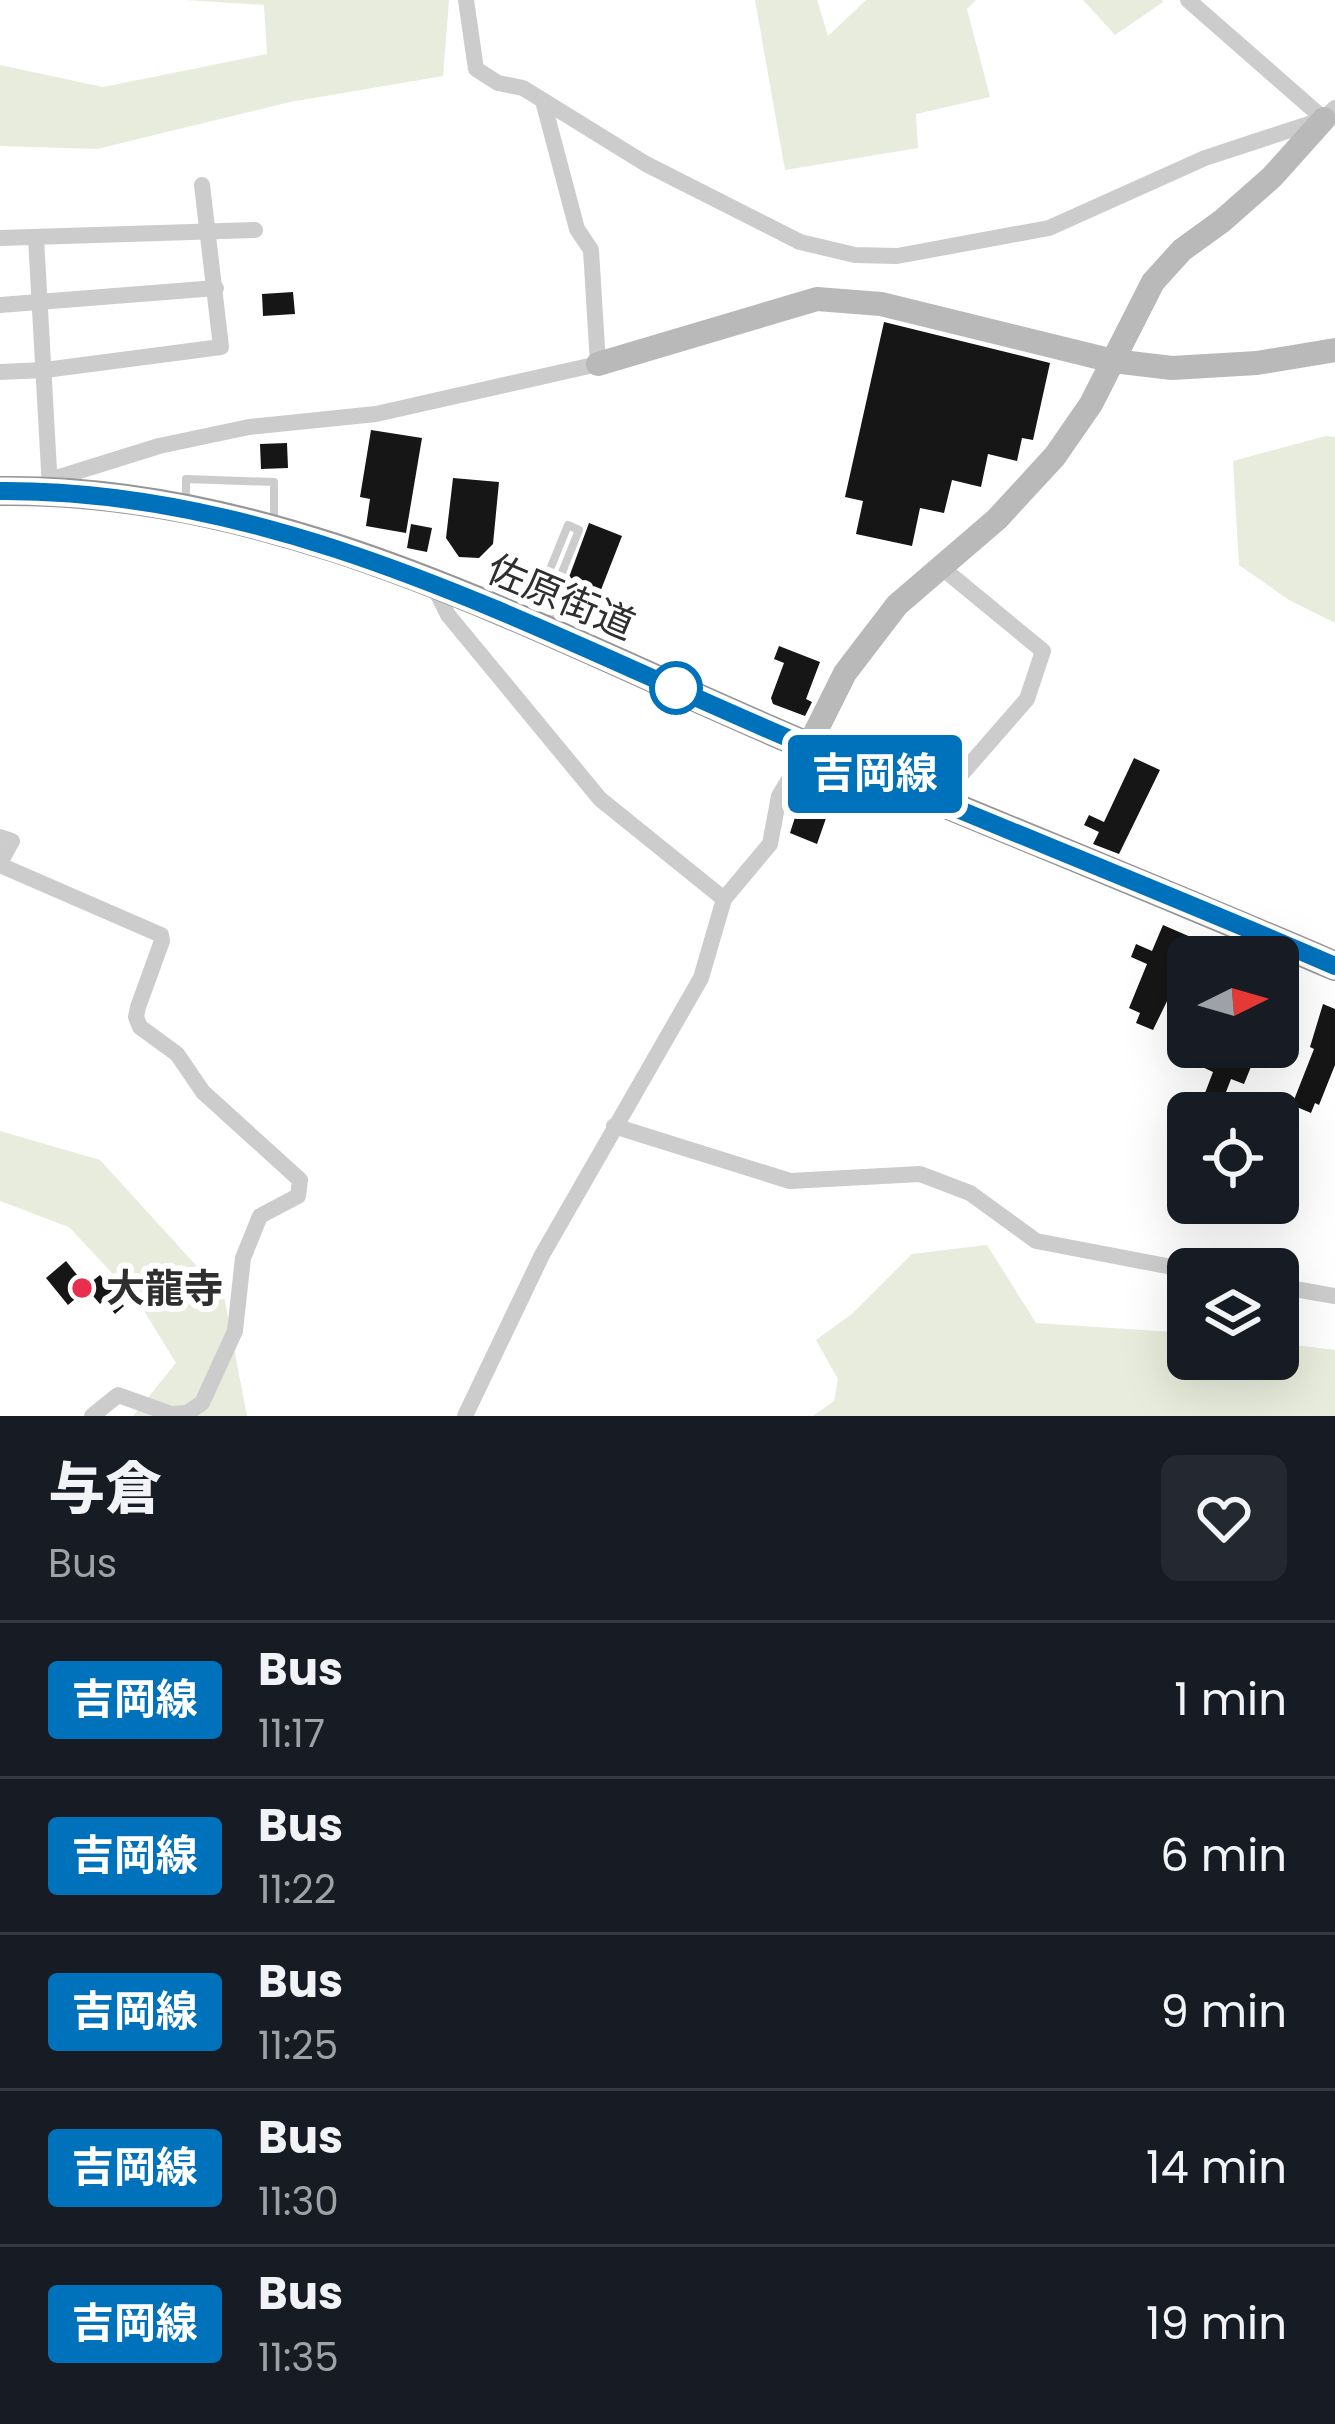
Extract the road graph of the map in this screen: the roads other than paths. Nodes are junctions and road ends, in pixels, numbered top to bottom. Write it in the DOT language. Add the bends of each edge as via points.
graph roads {
  1 [pos="466,0"];
  2 [pos="1188,0"];
  3 [pos="543,101"];
  4 [pos="1329,113"];
  5 [pos="202,185"];
  6 [pos="255,230"];
  7 [pos="210,232"];
  8 [pos="0,238"];
  9 [pos="36,238"];
  10 [pos="216,288"];
  11 [pos="40,303"];
  12 [pos="0,305"];
  13 [pos="1335,350"];
  14 [pos="1113,362"];
  15 [pos="598,364"];
  16 [pos="44,370"];
  17 [pos="0,372"];
  18 [pos="50,486"];
  19 [pos="0,491"];
  20 [pos="186,508"];
  21 [pos="274,528"];
  22 [pos="941,567"];
  23 [pos="434,586"];
  24 [pos="538,627"];
  25 [pos="808,747"];
  26 [pos="939,800"];
  27 [pos="0,837"];
  28 [pos="0,864"];
  29 [pos="724,899"];
  30 [pos="1335,966"];
  31 [pos="614,1126"];
  32 [pos="1167,1266"];
  33 [pos="1299,1290"];
  34 [pos="1335,1296"];
  35 [pos="92,1416"];
  36 [pos="465,1416"];
  1 -- 3 [label="street" via="476,69"];
  2 -- 4 [label="street"];
  3 -- 4 [label="street" via="800,242 897,256 1049,228"];
  3 -- 15 [label="street" via="577,229 591,250"];
  4 -- 14 [label="street" via="1262,185 1168,264"];
  5 -- 7 [label="street"];
  6 -- 7 [label="street"];
  7 -- 9 [label="street"];
  7 -- 10 [label="street"];
  8 -- 9 [label="street"];
  9 -- 11 [label="street"];
  10 -- 11 [label="street"];
  10 -- 16 [label="street" via="221,347"];
  11 -- 12 [label="street"];
  11 -- 16 [label="street"];
  13 -- 14 [label="street" via="1198,368"];
  14 -- 15 [label="street" via="881,304 817,299"];
  14 -- 22 [label="street" via="1055,456"];
  15 -- 18 [label="street" via="376,414 176,442"];
  16 -- 17 [label="street"];
  16 -- 18 [label="street"];
  18 -- 19 [label="highway, 佐原街道"];
  18 -- 20 [label="highway, 佐原街道"];
  20 -- 21 [label="highway, 佐原街道"];
  20 -- 21 [label="lane" via="186,479 274,482"];
  21 -- 23 [label="highway, 佐原街道"];
  22 -- 25 [label="street" via="897,605 845,673"];
  22 -- 26 [label="street" via="1043,651 1027,699"];
  23 -- 24 [label="highway, 佐原街道"];
  23 -- 29 [label="street" via="448,615 600,799"];
  24 -- 24 [label="lane" via="568,525 579,530 553,595 558,602"];
  24 -- 25 [label="highway, 佐原街道"];
  25 -- 26 [label="highway, 佐原街道"];
  25 -- 29 [label="street" via="778,796 770,844"];
  26 -- 30 [label="highway, 佐原街道"];
  27 -- 28 [label="street" via="12,841"];
  28 -- 35 [label="street" via="161,934 138,1007 140,1027 177,1054 203,1092 300,1180 298,1196 260,1216 243,1258 235,1331 202,1403 171,1414 118,1394"];
  29 -- 31 [label="street" via="701,978"];
  31 -- 32 [label="street" via="790,1181 887,1173 936,1178 1036,1241"];
  31 -- 36 [label="street"];
  33 -- 34 [label="street"];
}
